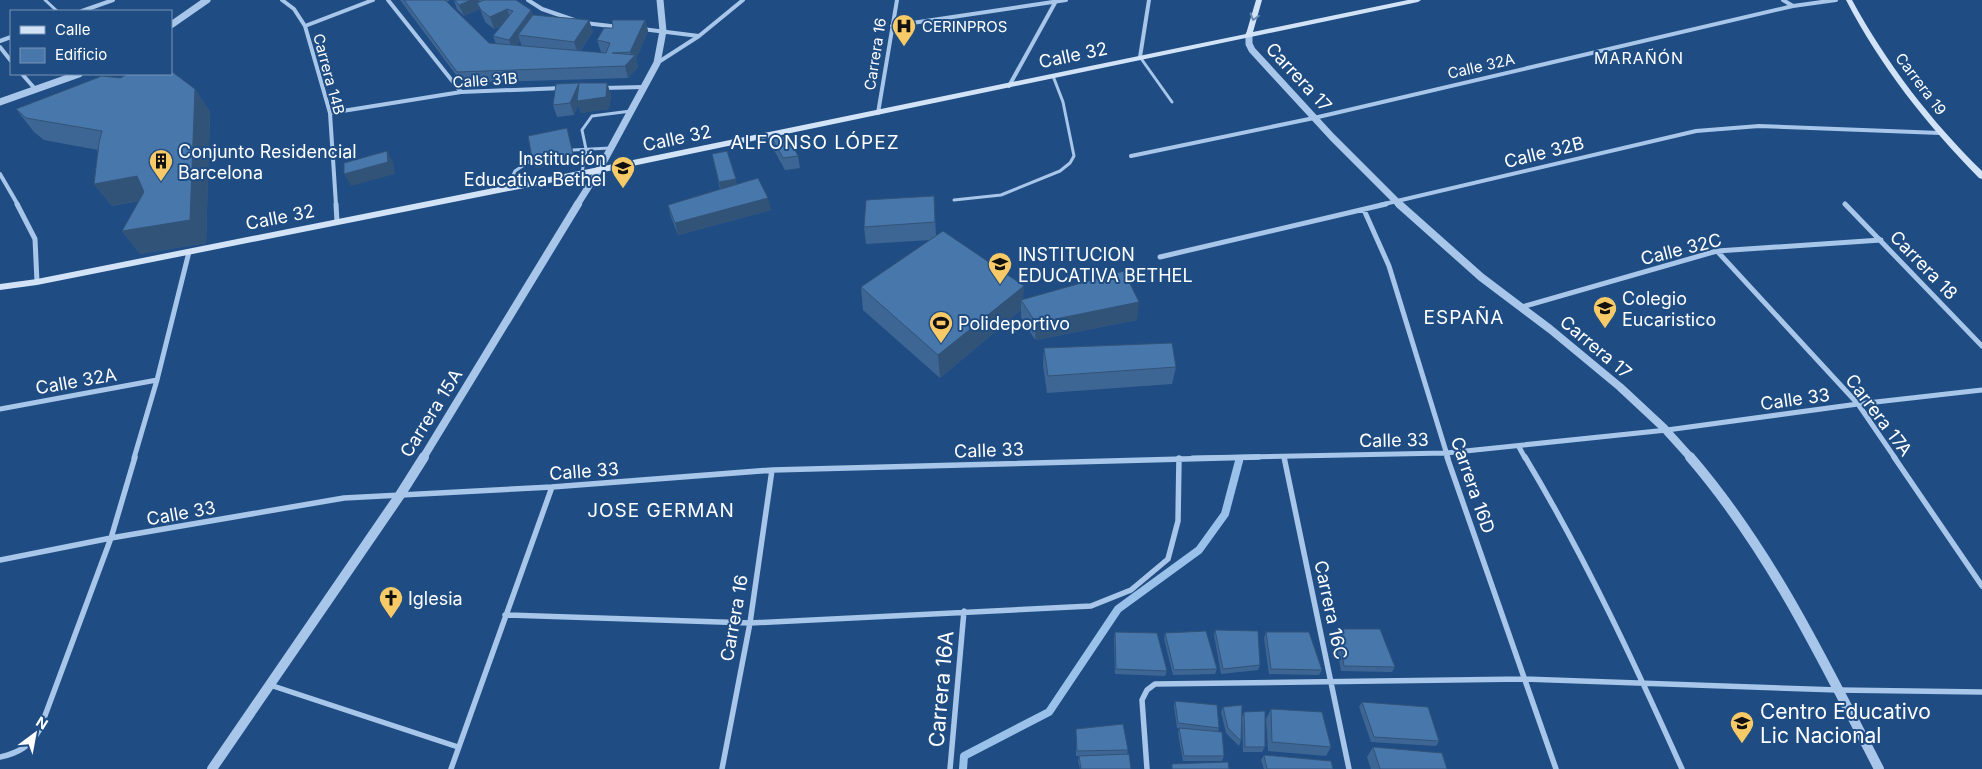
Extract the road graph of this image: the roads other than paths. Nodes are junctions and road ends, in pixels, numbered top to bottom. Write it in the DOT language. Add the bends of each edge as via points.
graph roads {
  1 [pos="45,0"];
  2 [pos="113,0"];
  3 [pos="207,0"];
  4 [pos="282,0"];
  5 [pos="373,0"];
  6 [pos="388,0"];
  7 [pos="528,0"];
  8 [pos="660,0"];
  9 [pos="744,0"];
  10 [pos="898,0"];
  11 [pos="1066,0"];
  12 [pos="1149,0"];
  13 [pos="1259,0"];
  14 [pos="1418,0"];
  15 [pos="1783,0"];
  16 [pos="1836,0"];
  17 [pos="1850,0"];
  18 [pos="1056,1"];
  19 [pos="1793,6"];
  20 [pos="56,10"];
  21 [pos="85,10"];
  22 [pos="172,24"];
  23 [pos="305,26"];
  24 [pos="892,26"];
  25 [pos="627,28"];
  26 [pos="636,28"];
  27 [pos="663,31"];
  28 [pos="1249,35"];
  29 [pos="698,36"];
  30 [pos="0,47"];
  31 [pos="1140,57"];
  32 [pos="10,60"];
  33 [pos="657,63"];
  34 [pos="23,75"];
  35 [pos="76,75"];
  36 [pos="1053,76"];
  37 [pos="1009,86"];
  38 [pos="565,88"];
  39 [pos="594,88"];
  40 [pos="643,88"];
  41 [pos="36,90"];
  42 [pos="461,92"];
  43 [pos="0,102"];
  44 [pos="1172,102"];
  45 [pos="631,111"];
  46 [pos="330,113"];
  47 [pos="878,113"];
  48 [pos="1314,118"];
  49 [pos="1940,133"];
  50 [pos="611,148"];
  51 [pos="586,149"];
  52 [pos="573,150"];
  53 [pos="1131,156"];
  54 [pos="533,159"];
  55 [pos="600,170"];
  56 [pos="0,174"];
  57 [pos="582,174"];
  58 [pos="1982,176"];
  59 [pos="507,188"];
  60 [pos="954,200"];
  61 [pos="1397,201"];
  62 [pos="1845,204"];
  63 [pos="1364,210"];
  64 [pos="337,222"];
  65 [pos="1881,240"];
  66 [pos="1717,251"];
  67 [pos="189,252"];
  68 [pos="1160,257"];
  69 [pos="37,282"];
  70 [pos="0,287"];
  71 [pos="1522,307"];
  72 [pos="1982,346"];
  73 [pos="157,380"];
  74 [pos="1982,390"];
  75 [pos="1858,404"];
  76 [pos="0,409"];
  77 [pos="1666,430"];
  78 [pos="1519,447"];
  79 [pos="1446,453"];
  80 [pos="1284,457"];
  81 [pos="1179,458"];
  82 [pos="772,470"];
  83 [pos="552,487"];
  84 [pos="400,494"];
  85 [pos="111,538"];
  86 [pos="0,560"];
  87 [pos="1982,586"];
  88 [pos="964,611"];
  89 [pos="505,615"];
  90 [pos="750,623"];
  91 [pos="1524,679"];
  92 [pos="1331,683"];
  93 [pos="1643,683"];
  94 [pos="270,685"];
  95 [pos="1838,690"];
  96 [pos="1982,692"];
  97 [pos="458,747"];
  98 [pos="0,757"];
  99 [pos="212,769"];
  100 [pos="451,769"];
  101 [pos="722,769"];
  102 [pos="950,769"];
  103 [pos="1147,769"];
  104 [pos="1349,769"];
  105 [pos="1556,769"];
  106 [pos="1682,769"];
  107 [pos="1879,769"];
  1 -- 20 [label="street"];
  2 -- 21 [label="street"];
  3 -- 22 [label="street"];
  4 -- 23 [label="street, Carrera 14B" via="294,9"];
  5 -- 23 [label="street"];
  6 -- 42 [label="street"];
  7 -- 25 [label="street" via="563,17"];
  8 -- 27 [label="street, Carrera 15A"];
  9 -- 29 [label="street, Carrera 15A"];
  10 -- 24 [label="street, Carrera 16"];
  11 -- 18 [label="street"];
  12 -- 31 [label="street"];
  13 -- 28 [label="main road, Carrera 17, one-way"];
  14 -- 28 [label="main road, Calle 32"];
  15 -- 19 [label="street"];
  16 -- 19 [label="street, Calle 32A"];
  17 -- 49 [label="main road, Carrera 19" via="1878,51"];
  18 -- 24 [label="street"];
  18 -- 37 [label="street"];
  19 -- 48 [label="street, Calle 32A"];
  23 -- 46 [label="street, Carrera 14B"];
  24 -- 47 [label="street, Carrera 16"];
  26 -- 27 [label="street"];
  27 -- 29 [label="street"];
  27 -- 33 [label="street, Carrera 15A"];
  28 -- 31 [label="main road, Calle 32"];
  28 -- 48 [label="street, Carrera 17" via="1252,50"];
  29 -- 33 [label="street, Carrera 15A"];
  30 -- 32 [label="street"];
  31 -- 36 [label="main road, Calle 32"];
  31 -- 44 [label="lane"];
  33 -- 40 [label="street, Carrera 15A"];
  34 -- 41 [label="street"];
  35 -- 41 [label="street"];
  36 -- 37 [label="main road, Calle 32"];
  36 -- 60 [label="lane" via="1067,120 1074,156 1070,163 1060,171 1001,195"];
  37 -- 47 [label="main road, Calle 32"];
  38 -- 42 [label="street, Calle 31B"];
  39 -- 40 [label="street"];
  40 -- 45 [label="street, Carrera 15A"];
  41 -- 43 [label="street"];
  42 -- 46 [label="street, Calle 31B"];
  45 -- 50 [label="street, Carrera 15A"];
  45 -- 51 [label="lane" via="592,116 582,130"];
  46 -- 64 [label="street, Carrera 14B"];
  47 -- 55 [label="main road, Calle 32"];
  48 -- 53 [label="street, Calle 32A"];
  48 -- 61 [label="street, Carrera 17"];
  49 -- 58 [label="main road, Carrera 19"];
  49 -- 61 [label="street, Calle 32B" via="1760,126 1696,131"];
  50 -- 51 [label="lane"];
  50 -- 55 [label="street, Carrera 15A"];
  51 -- 52 [label="lane"];
  51 -- 57 [label="lane"];
  54 -- 59 [label="lane" via="515,171"];
  55 -- 57 [label="main road, Calle 32"];
  55 -- 84 [label="street, Carrera 15A"];
  56 -- 69 [label="street" via="35,239"];
  57 -- 59 [label="main road, Calle 32"];
  59 -- 64 [label="main road, Calle 32"];
  61 -- 63 [label="street, Calle 32B"];
  61 -- 71 [label="street, Carrera 17" via="1438,241"];
  62 -- 65 [label="street, Carrera 18"];
  63 -- 68 [label="street, Calle 32B"];
  63 -- 79 [label="street, Carrera 16D" via="1388,266"];
  64 -- 67 [label="main road, Calle 32"];
  65 -- 66 [label="street, Calle 32C"];
  65 -- 72 [label="street, Carrera 18"];
  66 -- 71 [label="street, Calle 32C"];
  66 -- 75 [label="street, Carrera 17A"];
  67 -- 69 [label="main road, Calle 32" via="165,253"];
  67 -- 73 [label="street"];
  69 -- 70 [label="main road, Calle 32"];
  71 -- 77 [label="street, Carrera 17" via="1584,356"];
  73 -- 76 [label="street, Calle 32A"];
  73 -- 85 [label="street"];
  74 -- 75 [label="street, Calle 33"];
  75 -- 77 [label="street, Calle 33"];
  75 -- 87 [label="street, Carrera 17A"];
  77 -- 78 [label="street, Calle 33"];
  77 -- 95 [label="street, Carrera 17" via="1743,523 1783,585"];
  78 -- 79 [label="street, Calle 33"];
  78 -- 93 [label="street" via="1551,498"];
  79 -- 80 [label="street, Calle 33"];
  79 -- 91 [label="street, Carrera 16D"];
  80 -- 81 [label="street, Calle 33"];
  80 -- 92 [label="street, Carrera 16C"];
  81 -- 82 [label="street, Calle 33"];
  81 -- 88 [label="street" via="1178,521 1168,559 1131,590 1091,606"];
  82 -- 83 [label="street, Calle 33"];
  82 -- 90 [label="street, Carrera 16"];
  83 -- 84 [label="street, Calle 33"];
  83 -- 89 [label="street"];
  84 -- 85 [label="street, Calle 33" via="344,498"];
  84 -- 94 [label="street, Carrera 15A"];
  85 -- 86 [label="street, Calle 33"];
  85 -- 98 [label="street" via="40,729 33,742 17,754"];
  88 -- 90 [label="street"];
  88 -- 102 [label="street, Carrera 16A"];
  89 -- 90 [label="street"];
  89 -- 97 [label="street"];
  90 -- 101 [label="street, Carrera 16"];
  91 -- 92 [label="street"];
  91 -- 93 [label="street"];
  91 -- 105 [label="street, Carrera 16D"];
  92 -- 103 [label="street" via="1155,684 1142,700"];
  92 -- 104 [label="street, Carrera 16C"];
  93 -- 95 [label="street"];
  93 -- 106 [label="street"];
  94 -- 97 [label="street"];
  94 -- 99 [label="street, Carrera 15A"];
  95 -- 96 [label="street"];
  95 -- 107 [label="street, Carrera 17"];
  97 -- 100 [label="street"];
}
